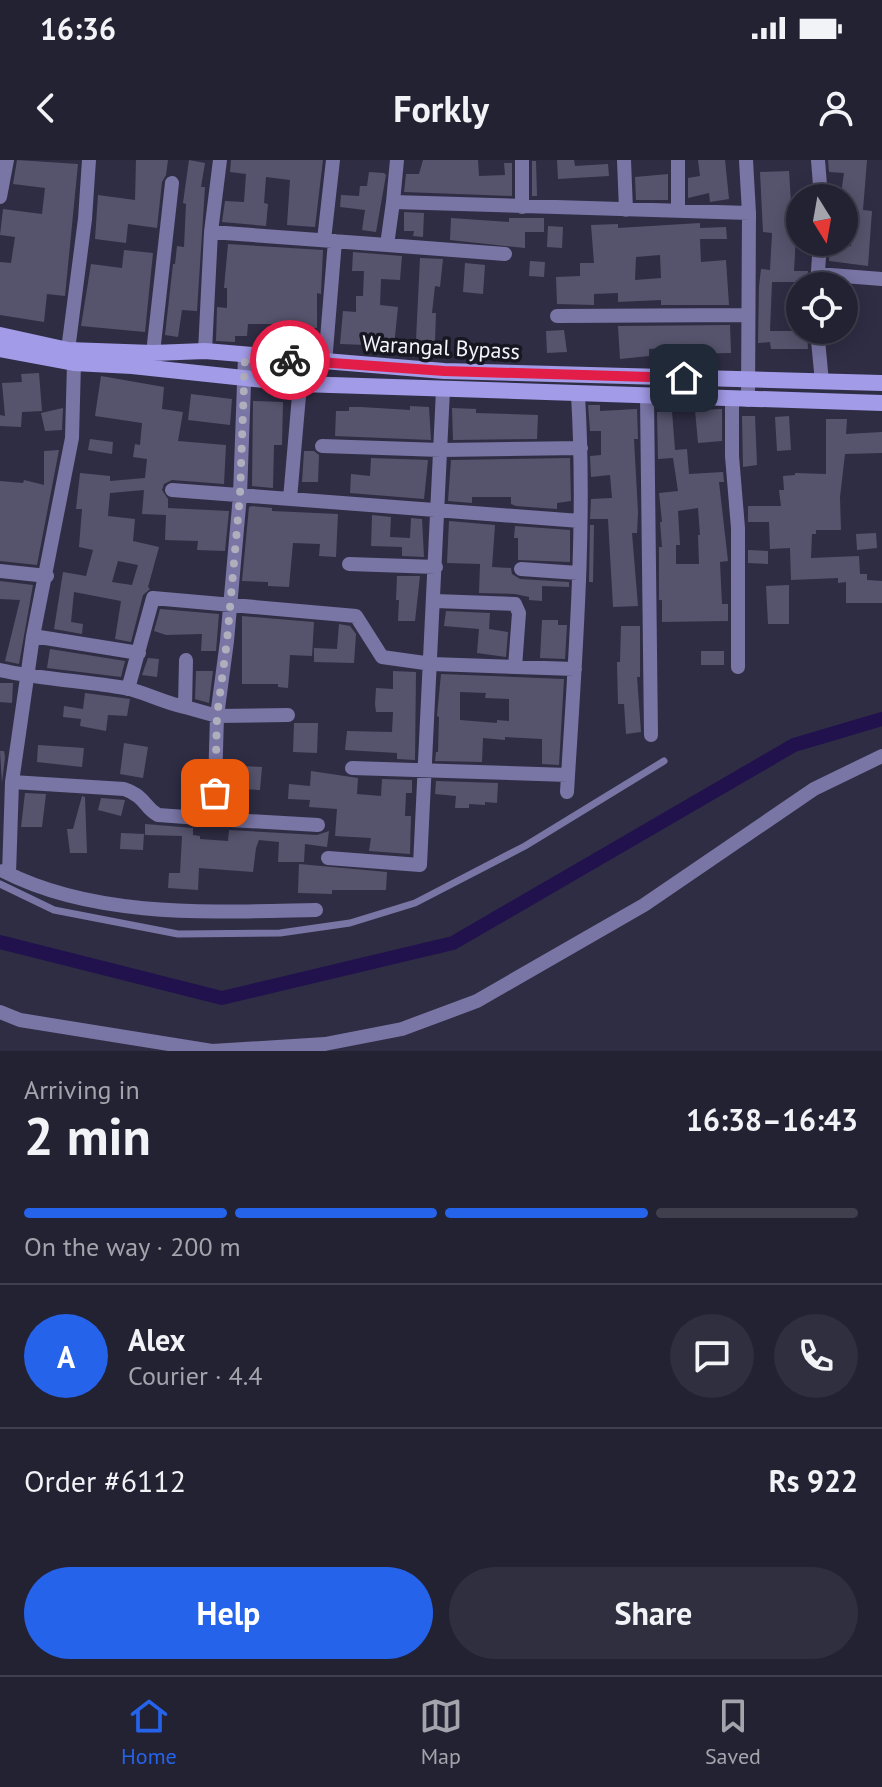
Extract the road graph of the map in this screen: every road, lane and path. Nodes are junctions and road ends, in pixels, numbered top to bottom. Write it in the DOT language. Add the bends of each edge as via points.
graph roads {
  1 [pos="7,160"];
  2 [pos="89,160"];
  3 [pos="220,160"];
  4 [pos="333,160"];
  5 [pos="397,160"];
  6 [pos="522,160"];
  7 [pos="624,160"];
  8 [pos="678,160"];
  9 [pos="746,160"];
  10 [pos="818,160"];
  11 [pos="172,183"];
  12 [pos="820,184"];
  13 [pos="0,197"];
  14 [pos="393,202"];
  15 [pos="522,207"];
  16 [pos="626,210"];
  17 [pos="678,211"];
  18 [pos="749,213"];
  19 [pos="211,232"];
  20 [pos="330,240"];
  21 [pos="387,245"];
  22 [pos="505,254"];
  23 [pos="858,279"];
  24 [pos="882,279"];
  25 [pos="747,315"];
  26 [pos="557,316"];
  27 [pos="0,335"];
  28 [pos="818,344"];
  29 [pos="0,349"];
  30 [pos="205,351"];
  31 [pos="153,353"];
  32 [pos="245,356"];
  33 [pos="71,357"];
  34 [pos="325,363"];
  35 [pos="243,377"];
  36 [pos="748,378"];
  37 [pos="822,382"];
  38 [pos="882,383"];
  39 [pos="300,384"];
  40 [pos="443,390"];
  41 [pos="578,395"];
  42 [pos="647,397"];
  43 [pos="740,400"];
  44 [pos="882,403"];
  45 [pos="322,446"];
  46 [pos="581,448"];
  47 [pos="441,450"];
  48 [pos="172,490"];
  49 [pos="240,495"];
  50 [pos="290,499"];
  51 [pos="439,510"];
  52 [pos="580,521"];
  53 [pos="349,564"];
  54 [pos="436,567"];
  55 [pos="521,569"];
  56 [pos="0,571"];
  57 [pos="578,573"];
  58 [pos="47,576"];
  59 [pos="435,601"];
  60 [pos="229,605"];
  61 [pos="33,636"];
  62 [pos="139,653"];
  63 [pos="186,660"];
  64 [pos="432,664"];
  65 [pos="515,667"];
  66 [pos="738,667"];
  67 [pos="575,669"];
  68 [pos="0,670"];
  69 [pos="27,676"];
  70 [pos="128,689"];
  71 [pos="185,707"];
  72 [pos="288,715"];
  73 [pos="217,716"];
  74 [pos="651,735"];
  75 [pos="882,756"];
  76 [pos="664,761"];
  77 [pos="352,768"];
  78 [pos="427,771"];
  79 [pos="568,775"];
  80 [pos="12,782"];
  81 [pos="567,792"];
  82 [pos="214,819"];
  83 [pos="318,825"];
  84 [pos="328,858"];
  85 [pos="3,876"];
  86 [pos="316,910"];
  87 [pos="0,1012"];
  88 [pos="259,1049"];
  1 -- 13 [label="street"];
  2 -- 33 [label="street"];
  3 -- 19 [label="street"];
  4 -- 20 [label="street"];
  5 -- 14 [label="street"];
  6 -- 15 [label="street"];
  7 -- 16 [label="street"];
  8 -- 17 [label="street"];
  9 -- 18 [label="street"];
  10 -- 12 [label="street"];
  11 -- 31 [label="street"];
  14 -- 15 [label="street"];
  14 -- 21 [label="street"];
  15 -- 16 [label="street"];
  16 -- 17 [label="street"];
  17 -- 18 [label="street"];
  18 -- 25 [label="street"];
  19 -- 20 [label="street"];
  19 -- 30 [label="street"];
  20 -- 21 [label="street"];
  20 -- 34 [label="street"];
  21 -- 22 [label="street"];
  23 -- 24 [label="street"];
  25 -- 26 [label="street"];
  25 -- 36 [label="street"];
  27 -- 33 [label="main road, Warangal Bypass"];
  28 -- 37 [label="street"];
  29 -- 33 [label="main road"];
  30 -- 31 [label="main road, Warangal Bypass"];
  30 -- 32 [label="main road, Warangal Bypass"];
  31 -- 33 [label="main road, Warangal Bypass"];
  32 -- 34 [label="main road, Warangal Bypass"];
  32 -- 35 [label="street"];
  33 -- 35 [label="main road"];
  33 -- 58 [label="street" via="72,438"];
  34 -- 36 [label="main road, Warangal Bypass" via="577,376"];
  35 -- 39 [label="main road"];
  35 -- 49 [label="street"];
  36 -- 37 [label="main road, Warangal Bypass"];
  36 -- 43 [label="street"];
  37 -- 38 [label="main road, Warangal Bypass"];
  39 -- 40 [label="main road"];
  39 -- 50 [label="street"];
  40 -- 41 [label="main road"];
  40 -- 47 [label="street"];
  41 -- 42 [label="main road"];
  41 -- 46 [label="street"];
  42 -- 43 [label="main road"];
  42 -- 74 [label="street"];
  43 -- 44 [label="main road"];
  43 -- 66 [label="street" via="732,456"];
  45 -- 47 [label="street"];
  46 -- 47 [label="street"];
  46 -- 52 [label="street"];
  47 -- 51 [label="street"];
  48 -- 49 [label="street"];
  49 -- 50 [label="street"];
  49 -- 60 [label="street"];
  50 -- 51 [label="street"];
  51 -- 52 [label="street"];
  51 -- 54 [label="street"];
  52 -- 57 [label="street"];
  53 -- 54 [label="street"];
  54 -- 59 [label="street"];
  55 -- 57 [label="street"];
  56 -- 58 [label="street"];
  57 -- 67 [label="street"];
  58 -- 61 [label="street"];
  59 -- 64 [label="street"];
  59 -- 65 [label="street" via="515,604"];
  60 -- 62 [label="street" via="153,598"];
  60 -- 64 [label="street" via="356,616 382,657"];
  60 -- 73 [label="street"];
  61 -- 62 [label="street"];
  61 -- 69 [label="street"];
  62 -- 70 [label="street"];
  63 -- 71 [label="street"];
  64 -- 65 [label="street"];
  64 -- 78 [label="street"];
  65 -- 67 [label="street"];
  67 -- 79 [label="street"];
  68 -- 69 [label="street"];
  69 -- 70 [label="street"];
  69 -- 80 [label="street"];
  70 -- 71 [label="street"];
  71 -- 73 [label="street"];
  72 -- 73 [label="street"];
  73 -- 82 [label="street"];
  75 -- 88 [label="street" via="814,789 644,905 477,1001 402,1029 325,1044"];
  76 -- 85 [label="lane" via="525,846 415,903 350,923 280,933 178,934 54,910"];
  77 -- 78 [label="street"];
  78 -- 79 [label="street"];
  78 -- 84 [label="street" via="420,865"];
  79 -- 81 [label="street"];
  80 -- 82 [label="street" via="124,789 138,794 158,815"];
  80 -- 85 [label="street"];
  82 -- 83 [label="street"];
  85 -- 86 [label="street" via="80,901 209,912"];
  87 -- 88 [label="street" via="20,1020 212,1051"];
}
